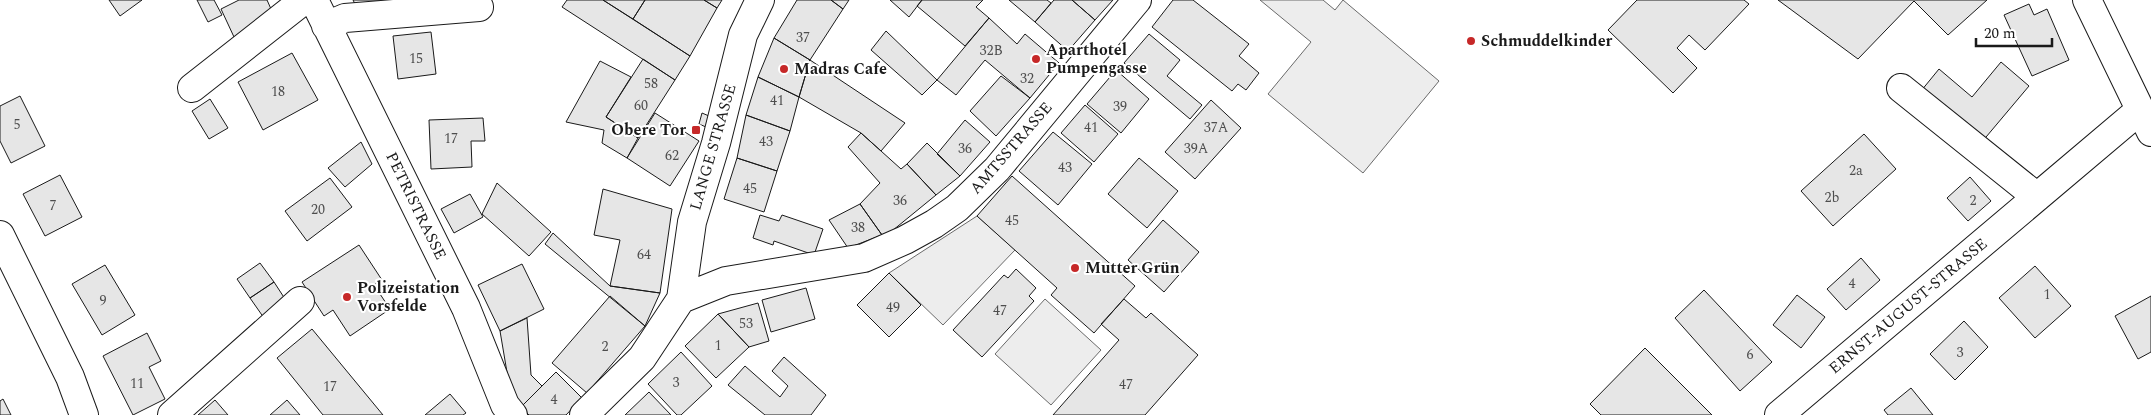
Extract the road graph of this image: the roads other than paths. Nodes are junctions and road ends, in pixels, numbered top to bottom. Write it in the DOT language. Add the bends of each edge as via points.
graph roads {
  1 [pos="304,0"];
  2 [pos="314,0"];
  3 [pos="760,0"];
  4 [pos="1137,0"];
  5 [pos="2087,0"];
  6 [pos="479,7"];
  7 [pos="326,26"];
  8 [pos="192,88"];
  9 [pos="1901,88"];
  10 [pos="2145,121"];
  11 [pos="2037,197"];
  12 [pos="0,235"];
  13 [pos="680,299"];
  14 [pos="300,301"];
  15 [pos="84,415"];
  16 [pos="172,415"];
  17 [pos="513,415"];
  18 [pos="584,415"];
  19 [pos="1779,415"];
  1 -- 8 [label="street"];
  2 -- 7 [label="street, PETRISTRASSE"];
  3 -- 13 [label="street, LANGE STRASSE" via="743,35 692,222"];
  4 -- 13 [label="street, AMTSSTRASSE" via="997,169 957,208 934,224 864,258 726,281"];
  5 -- 10 [label="street"];
  6 -- 7 [label="street" via="345,18"];
  7 -- 17 [label="street, PETRISTRASSE" via="466,308 504,405"];
  9 -- 11 [label="street"];
  10 -- 11 [label="street, ERNST-AUGUST-STRASSE"];
  11 -- 19 [label="street, ERNST-AUGUST-STRASSE"];
  12 -- 15 [label="street" via="70,377"];
  13 -- 18 [label="street" via="642,358"];
  14 -- 16 [label="street"];
}
